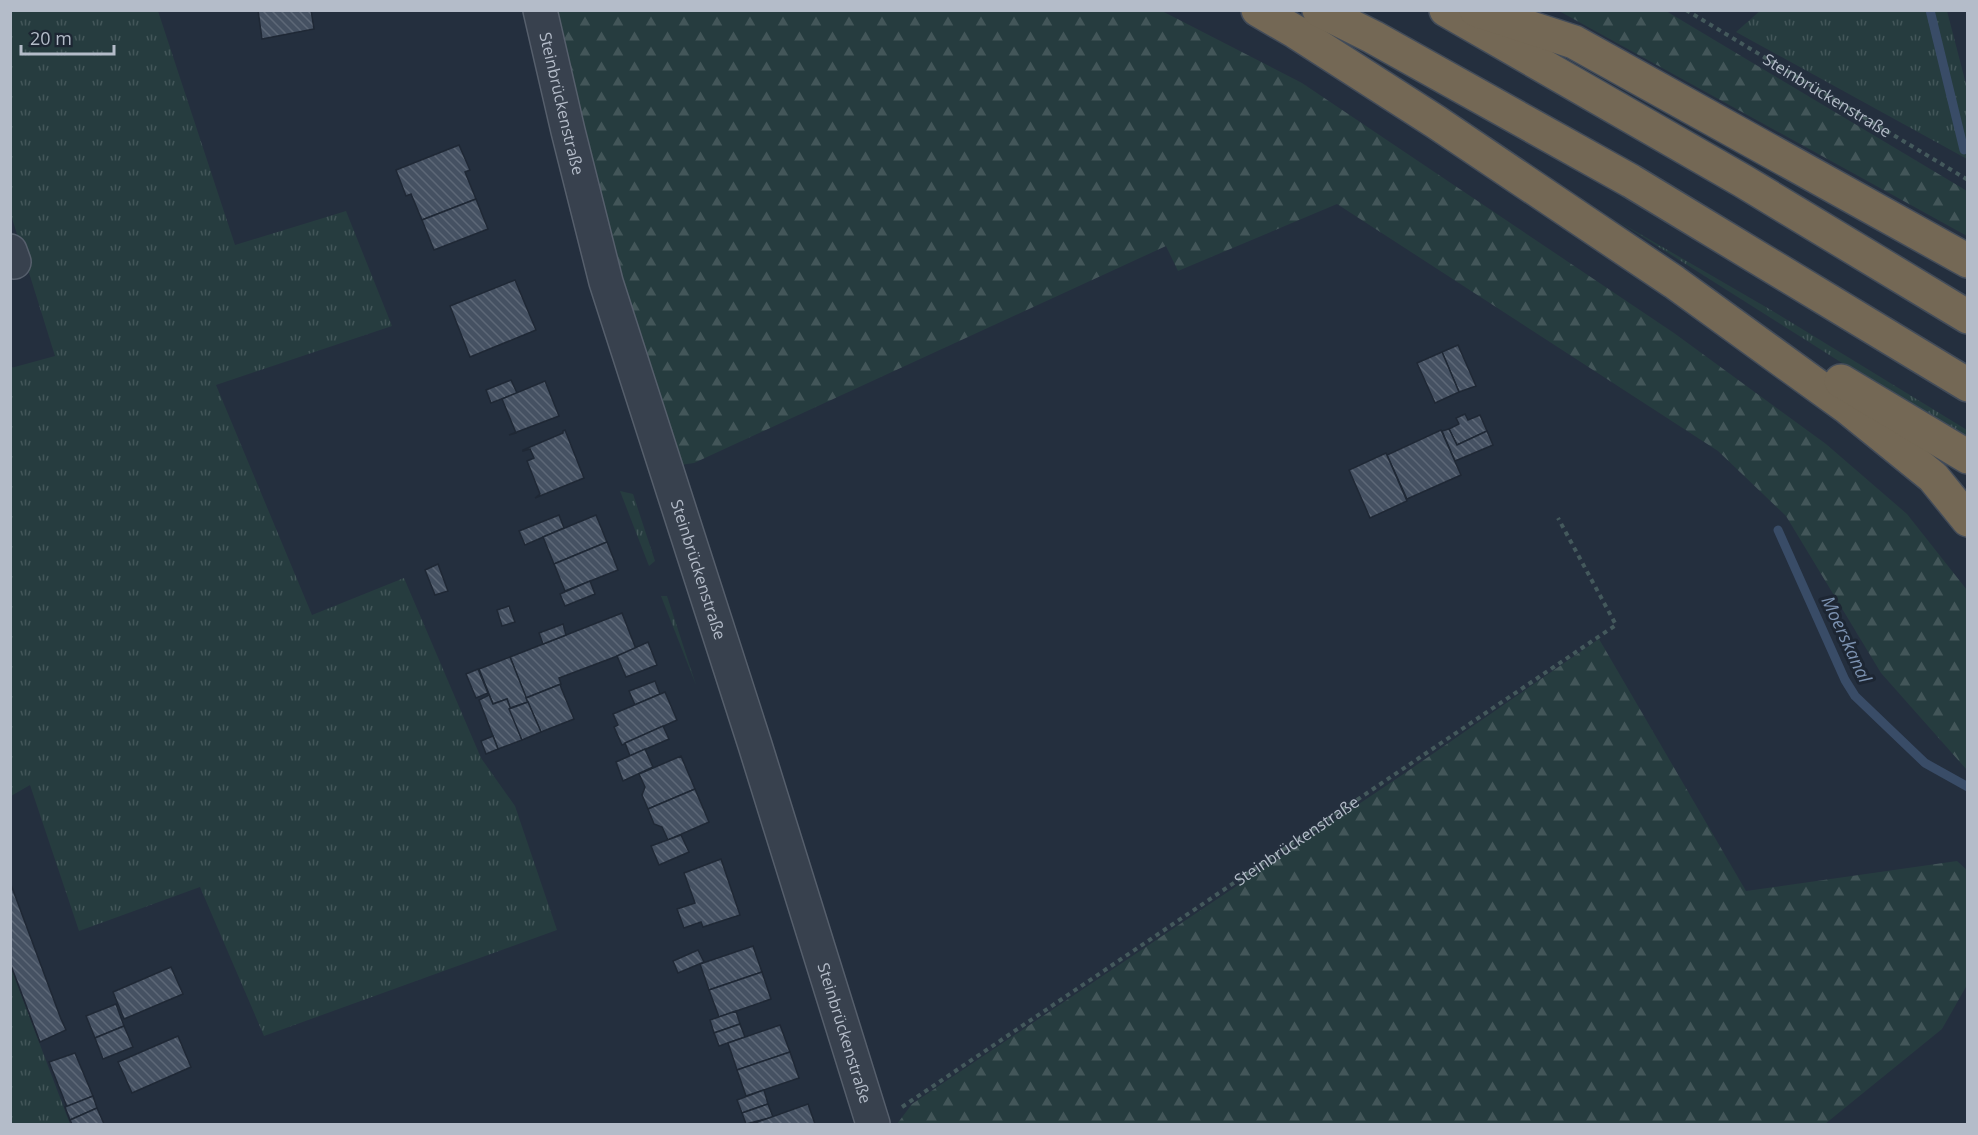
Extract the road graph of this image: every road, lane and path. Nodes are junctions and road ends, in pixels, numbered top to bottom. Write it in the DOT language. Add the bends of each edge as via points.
graph roads {
  1 [pos="540,10"];
  2 [pos="1258,10"];
  3 [pos="1319,10"];
  4 [pos="1446,10"];
  5 [pos="1476,10"];
  6 [pos="1686,10"];
  7 [pos="1968,180"];
  8 [pos="1968,261"];
  9 [pos="1674,282"];
  10 [pos="1968,317"];
  11 [pos="1968,385"];
  12 [pos="1968,457"];
  13 [pos="1558,518"];
  14 [pos="1968,520"];
  15 [pos="885,1118"];
  1 -- 15 [label="street, Steinbrückenstraße" via="606,282 755,745"];
  2 -- 9 [label="highway" via="1436,122"];
  3 -- 11 [label="highway" via="1631,181"];
  4 -- 10 [label="highway" via="1733,175"];
  5 -- 8 [label="highway" via="1574,42"];
  6 -- 7 [label="path, Steinbrückenstraße"];
  9 -- 12 [label="highway"];
  9 -- 14 [label="highway" via="1865,422 1933,477"];
  13 -- 15 [label="path, Steinbrückenstraße" via="1616,625"];
}
